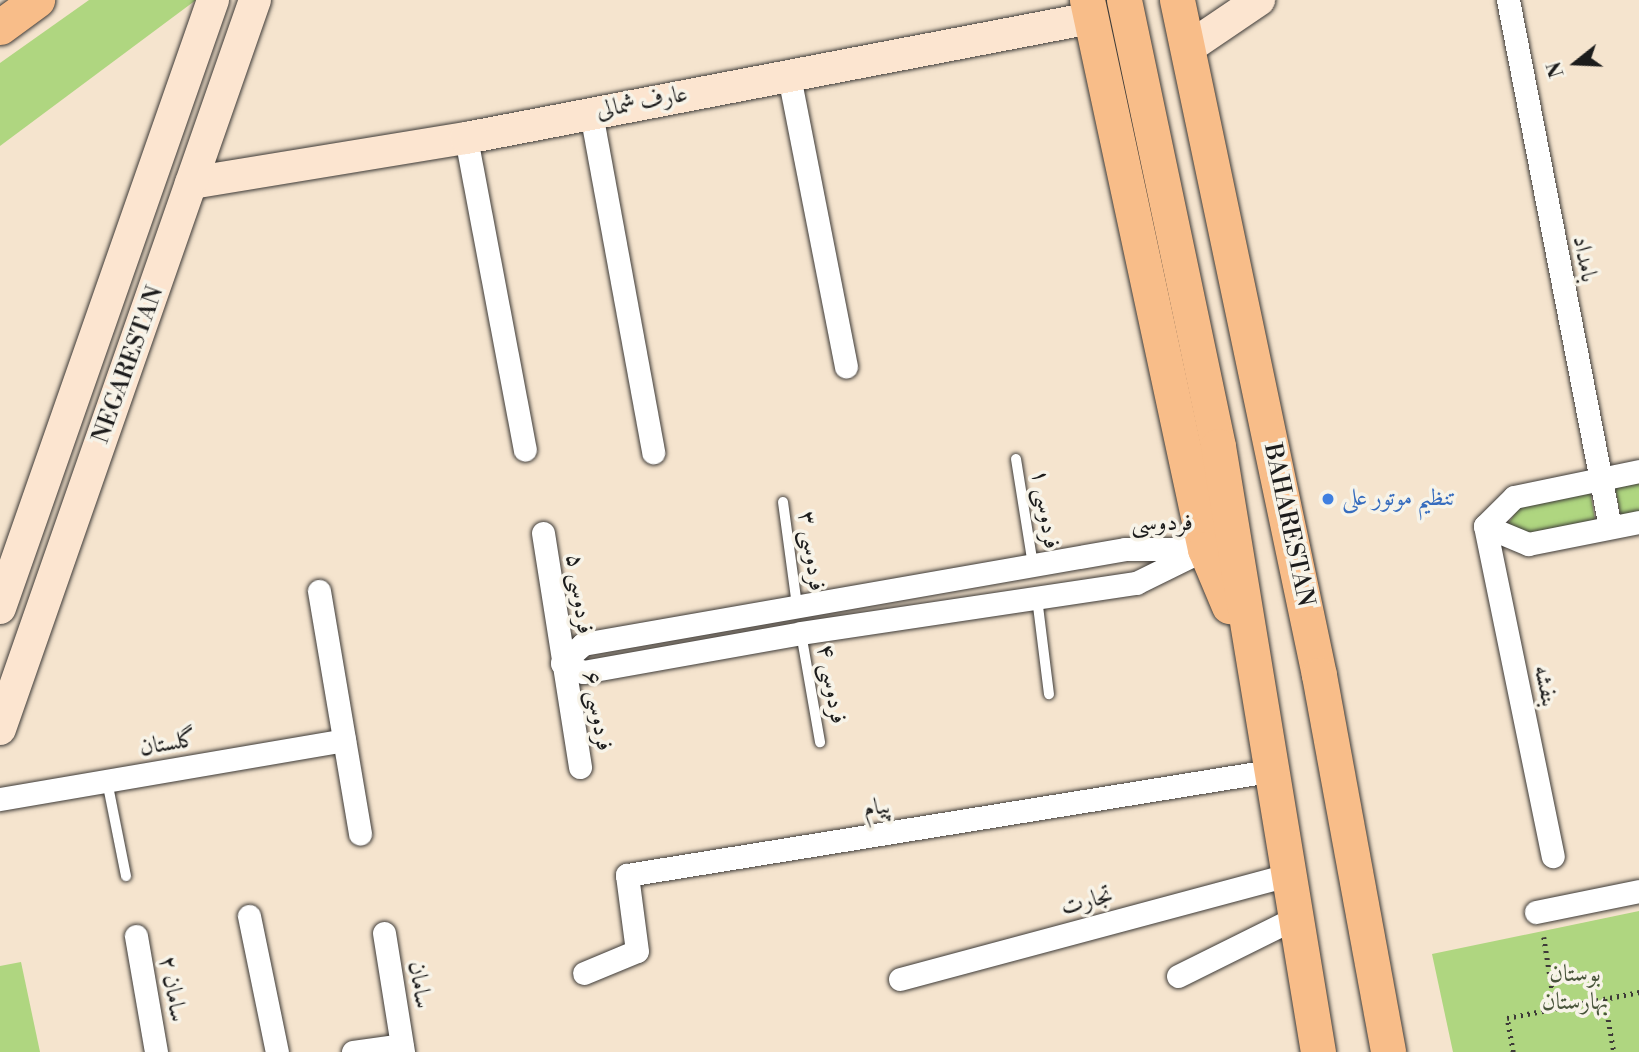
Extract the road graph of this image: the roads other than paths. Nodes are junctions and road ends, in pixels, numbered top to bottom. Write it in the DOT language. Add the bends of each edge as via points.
graph roads {
  1 [pos="213,0"];
  2 [pos="255,0"];
  3 [pos="1124,0"];
  4 [pos="1177,0"];
  5 [pos="1259,0"];
  6 [pos="1508,0"];
  7 [pos="1089,9"];
  8 [pos="1188,48"];
  9 [pos="789,76"];
  10 [pos="590,113"];
  11 [pos="466,138"];
  12 [pos="191,183"];
  13 [pos="846,366"];
  14 [pos="525,449"];
  15 [pos="653,452"];
  16 [pos="1016,459"];
  17 [pos="1639,471"];
  18 [pos="1600,479"];
  19 [pos="783,502"];
  20 [pos="1639,522"];
  21 [pos="1485,526"];
  22 [pos="1609,527"];
  23 [pos="543,533"];
  24 [pos="1205,549"];
  25 [pos="1033,565"];
  26 [pos="319,591"];
  27 [pos="1037,598"];
  28 [pos="797,606"];
  29 [pos="0,608"];
  30 [pos="801,633"];
  31 [pos="1248,652"];
  32 [pos="562,663"];
  33 [pos="1049,694"];
  34 [pos="0,729"];
  35 [pos="344,740"];
  36 [pos="820,741"];
  37 [pos="580,767"];
  38 [pos="1269,771"];
  39 [pos="107,781"];
  40 [pos="0,799"];
  41 [pos="360,834"];
  42 [pos="1553,856"];
  43 [pos="1287,875"];
  44 [pos="126,876"];
  45 [pos="1639,891"];
  46 [pos="249,916"];
  47 [pos="1295,918"];
  48 [pos="1539,921"];
  49 [pos="384,933"];
  50 [pos="136,936"];
  51 [pos="584,973"];
  52 [pos="1178,975"];
  53 [pos="900,979"];
  54 [pos="403,1048"];
  55 [pos="156,1052"];
  56 [pos="277,1052"];
  57 [pos="354,1052"];
  58 [pos="1318,1052"];
  59 [pos="1388,1052"];
  1 -- 29 [label="main road, NEGARESTAN"];
  2 -- 12 [label="main road, NEGARESTAN"];
  3 -- 31 [label="main road" via="1217,446"];
  4 -- 8 [label="main road, BAHARESTAN"];
  5 -- 8 [label="main road"];
  6 -- 18 [label="street, بامداد"];
  7 -- 9 [label="main road, عارف شمالی"];
  7 -- 24 [label="main road"];
  8 -- 59 [label="main road, BAHARESTAN" via="1319,675"];
  9 -- 10 [label="main road, عارف شمالی"];
  9 -- 13 [label="street"];
  10 -- 11 [label="main road, عارف شمالی"];
  10 -- 15 [label="street"];
  11 -- 12 [label="main road, عارف شمالی"];
  11 -- 14 [label="street"];
  12 -- 34 [label="main road, NEGARESTAN"];
  16 -- 25 [label="lane, فردوسی ۱"];
  17 -- 18 [label="street"];
  18 -- 21 [label="street" via="1514,498"];
  18 -- 22 [label="street, بامداد"];
  19 -- 28 [label="lane, فردوسی ۳"];
  20 -- 22 [label="street"];
  21 -- 22 [label="street" via="1528,544"];
  21 -- 42 [label="street, بنفشه"];
  23 -- 32 [label="street, فردوسی ۵"];
  24 -- 25 [label="street, فردوسی" via="1125,550"];
  24 -- 27 [label="street, فردوسی" via="1136,583"];
  24 -- 31 [label="main road"];
  25 -- 27 [label="street"];
  25 -- 28 [label="street, فردوسی"];
  26 -- 35 [label="street"];
  27 -- 30 [label="street, فردوسی"];
  27 -- 33 [label="lane"];
  28 -- 30 [label="street"];
  28 -- 32 [label="street, فردوسی" via="583,644"];
  30 -- 32 [label="street, فردوسی" via="583,672"];
  30 -- 36 [label="lane, فردوسی ۴"];
  31 -- 38 [label="main road"];
  32 -- 37 [label="street, فردوسی ۶"];
  35 -- 39 [label="street, گلستان"];
  35 -- 41 [label="street"];
  38 -- 43 [label="main road"];
  38 -- 51 [label="street, پیام" via="627,875 637,951"];
  39 -- 40 [label="street, گلستان"];
  39 -- 44 [label="lane"];
  43 -- 47 [label="main road"];
  43 -- 53 [label="street, تجارت"];
  45 -- 48 [label="street"];
  46 -- 56 [label="street"];
  47 -- 52 [label="street"];
  47 -- 58 [label="main road"];
  49 -- 54 [label="street, سامان"];
  50 -- 55 [label="street, سامان ۲"];
  54 -- 57 [label="street, سامان"];
}
